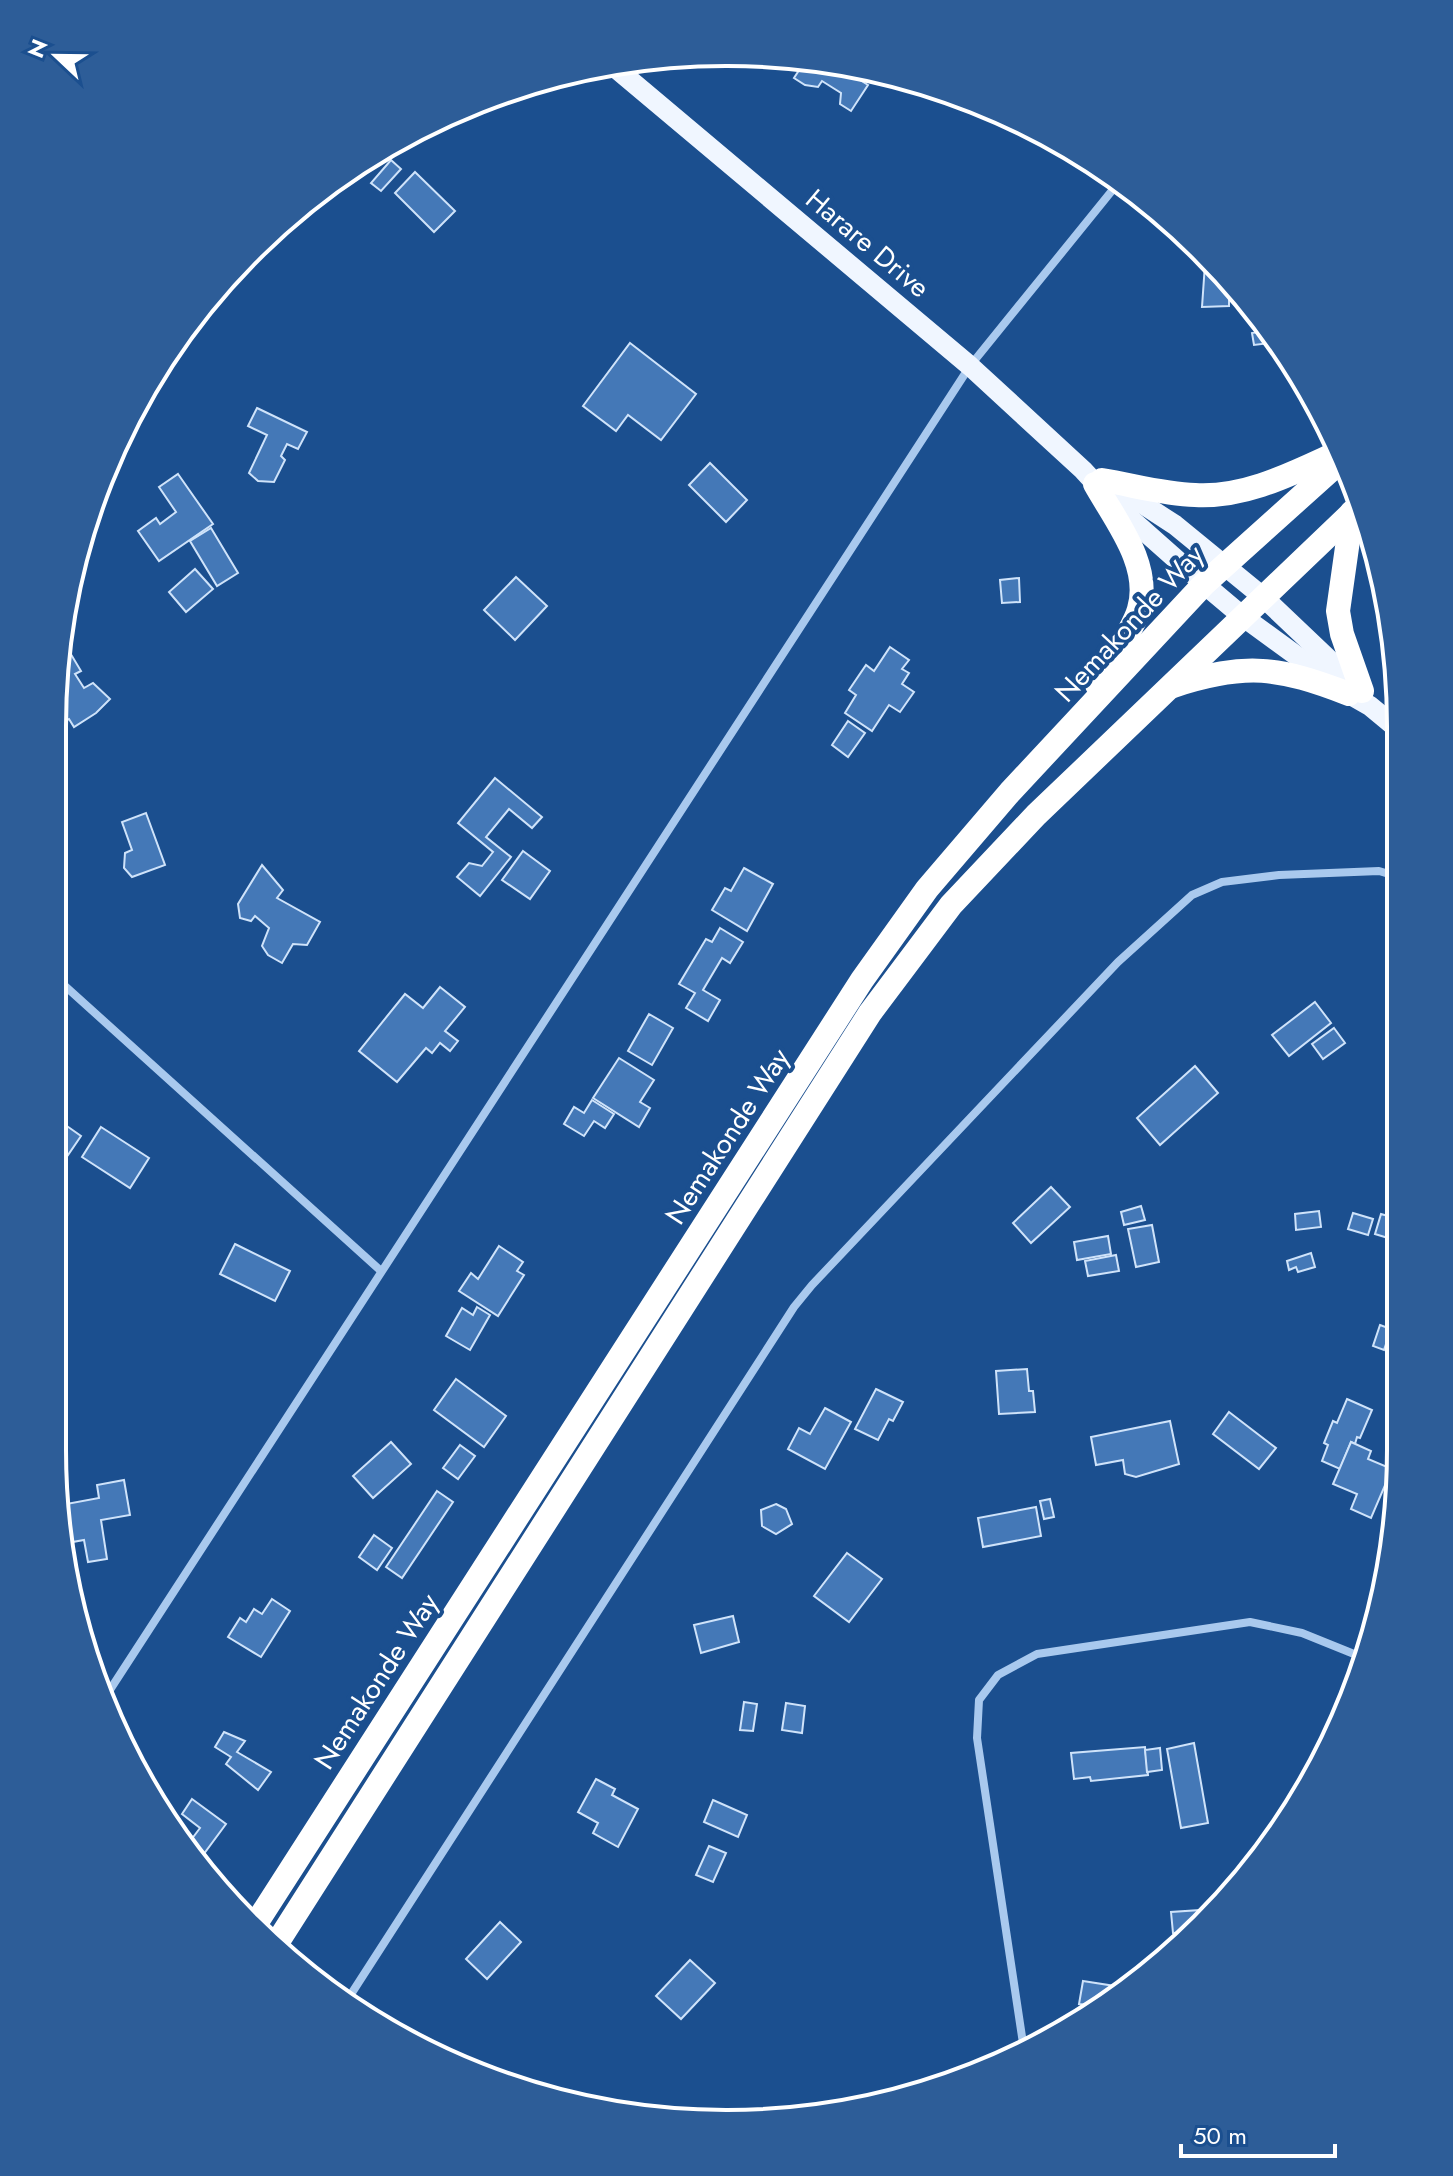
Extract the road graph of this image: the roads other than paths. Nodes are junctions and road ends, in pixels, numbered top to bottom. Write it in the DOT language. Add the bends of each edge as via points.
graph roads {
  1 [pos="624,75"];
  2 [pos="1112,190"];
  3 [pos="970,366"];
  4 [pos="1329,456"];
  5 [pos="1334,467"];
  6 [pos="1093,478"];
  7 [pos="1351,512"];
  8 [pos="1354,520"];
  9 [pos="1223,566"];
  10 [pos="1204,584"];
  11 [pos="1263,597"];
  12 [pos="1242,616"];
  13 [pos="1165,689"];
  14 [pos="1360,697"];
  15 [pos="1387,720"];
  16 [pos="1076,722"];
  17 [pos="1387,873"];
  18 [pos="66,987"];
  19 [pos="381,1271"];
  20 [pos="1354,1654"];
  21 [pos="111,1689"];
  22 [pos="260,1918"];
  23 [pos="281,1937"];
  24 [pos="352,1993"];
  25 [pos="1023,2040"];
  1 -- 3 [label="main road, Harare Drive"];
  2 -- 3 [label="street"];
  3 -- 6 [label="main road, Harare Drive"];
  3 -- 19 [label="street"];
  4 -- 6 [label="highway" via="1250,489 1217,495"];
  5 -- 9 [label="highway, Nemakonde Way"];
  6 -- 9 [label="main road, Harare Drive" via="1150,507"];
  6 -- 10 [label="main road, Harare Drive" via="1116,506"];
  6 -- 16 [label="highway" via="1130,545 1141,588 1139,610"];
  7 -- 11 [label="highway"];
  8 -- 14 [label="highway" via="1338,611"];
  9 -- 10 [label="highway, Nemakonde Way"];
  9 -- 11 [label="main road, Harare Drive"];
  10 -- 12 [label="main road, Harare Drive"];
  10 -- 16 [label="highway, Nemakonde Way"];
  11 -- 12 [label="highway, Nemakonde Way"];
  11 -- 14 [label="main road, Harare Drive"];
  12 -- 13 [label="highway, Nemakonde Way"];
  12 -- 14 [label="main road, Harare Drive"];
  13 -- 14 [label="highway" via="1200,677 1259,669 1306,677"];
  13 -- 23 [label="highway, Nemakonde Way" via="1025,826 903,966"];
  14 -- 15 [label="main road, Harare Drive"];
  16 -- 22 [label="highway, Nemakonde Way" via="927,889 862,980"];
  17 -- 24 [label="street" via="1279,875 1222,882 1192,895 1118,962 812,1285"];
  18 -- 19 [label="street"];
  19 -- 21 [label="street"];
  20 -- 25 [label="street" via="1302,1633 1250,1622 1037,1654 998,1675 979,1700 977,1738"];
}
